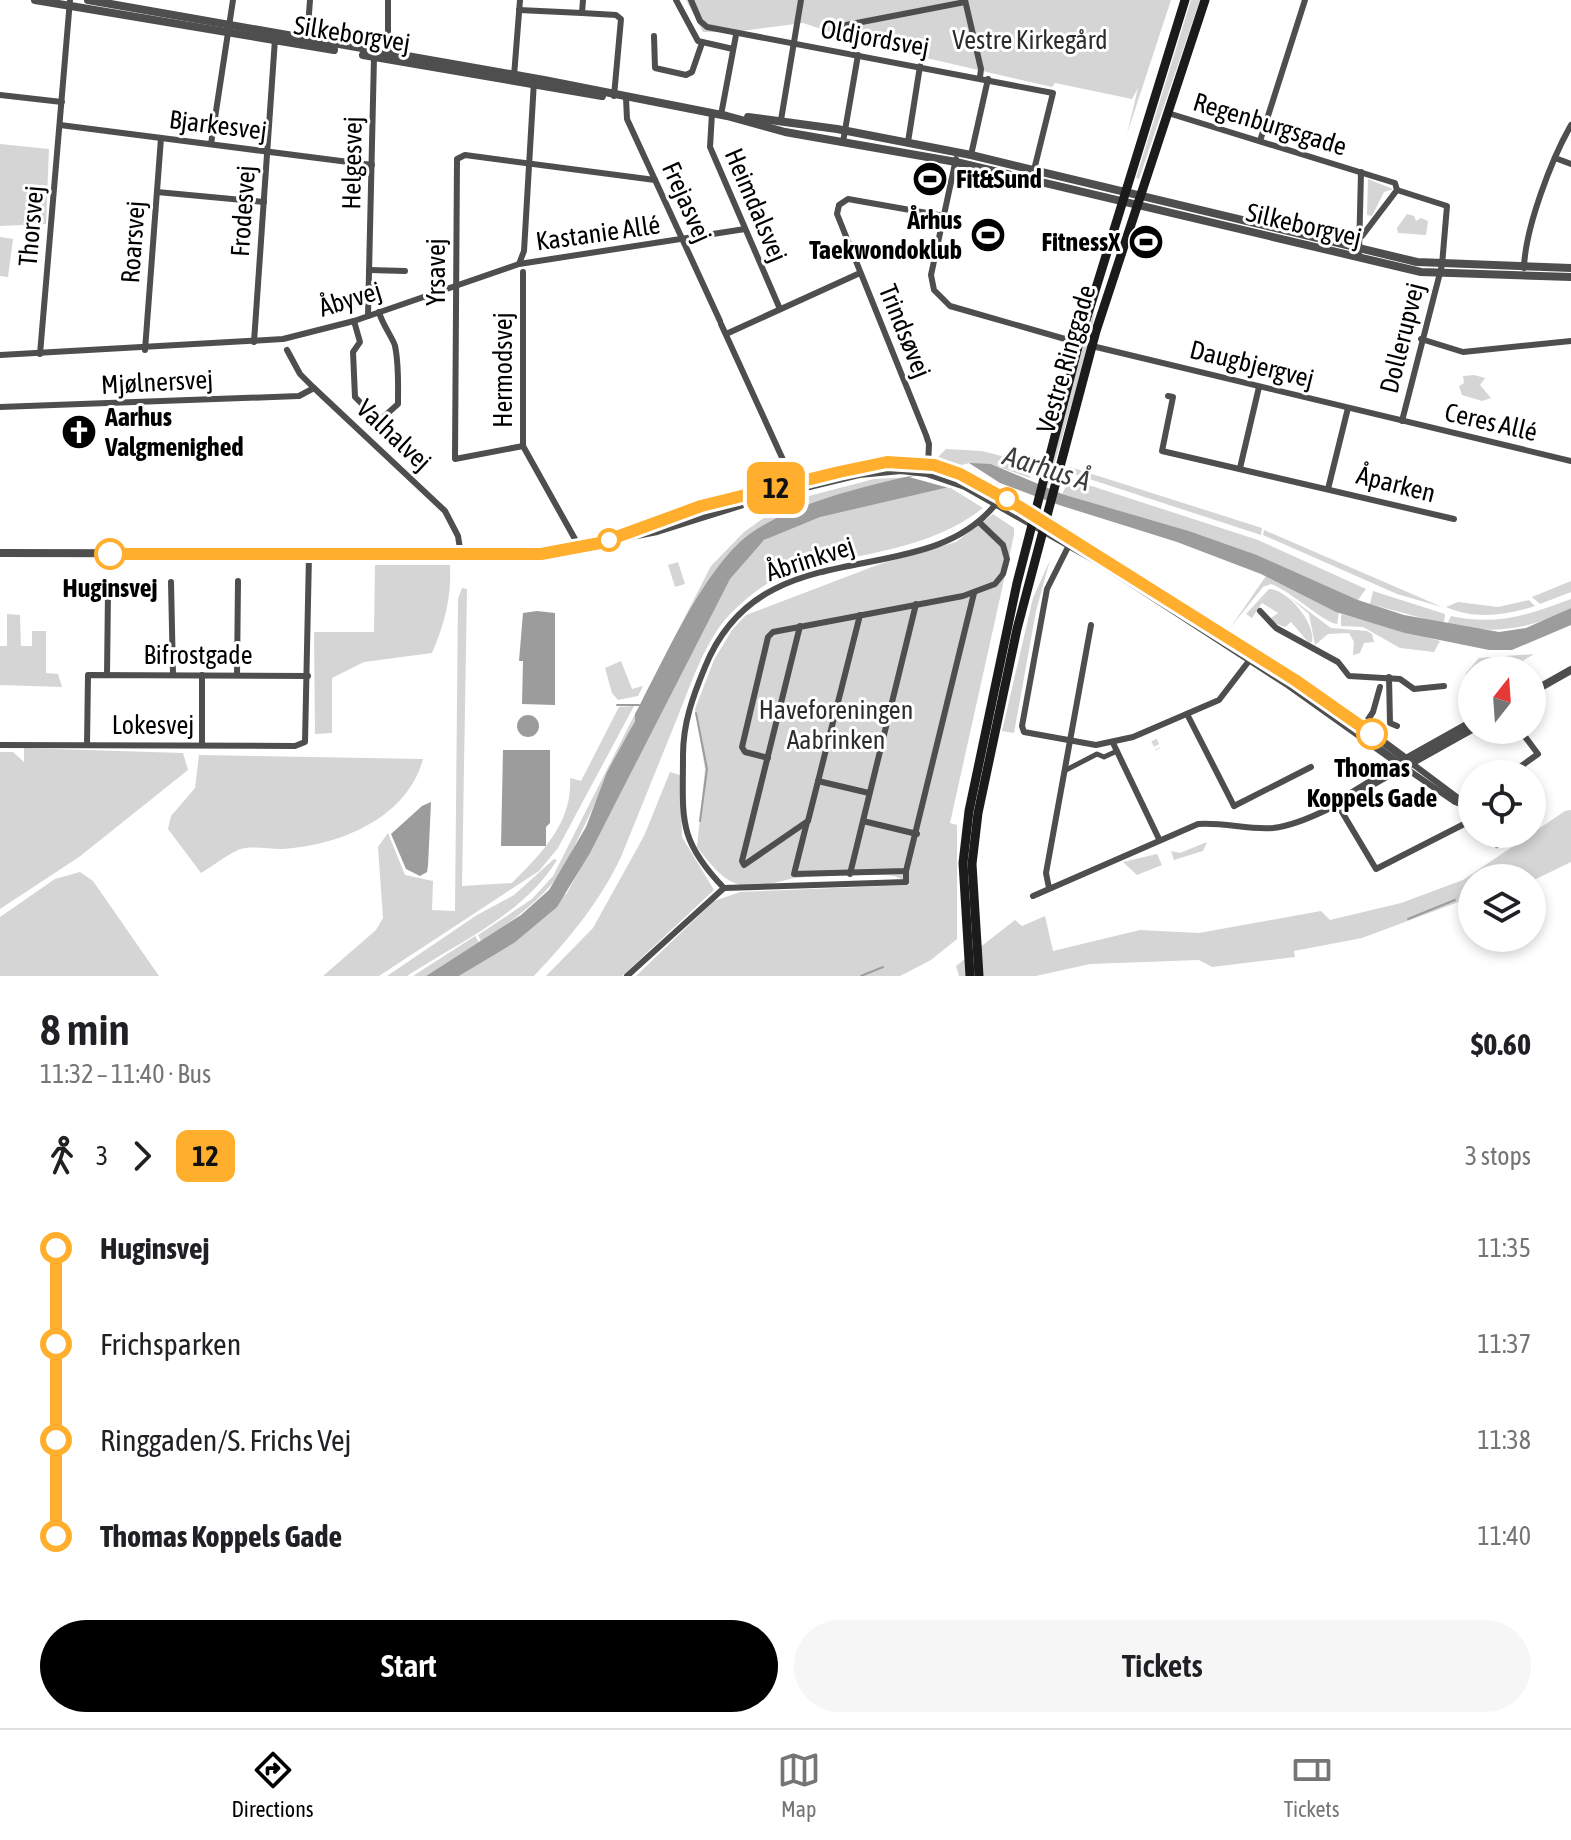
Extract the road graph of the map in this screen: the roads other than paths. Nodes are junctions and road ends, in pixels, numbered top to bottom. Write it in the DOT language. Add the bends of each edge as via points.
graph roads {
  1 [pos="35,0"];
  2 [pos="88,0"];
  3 [pos="233,0"];
  4 [pos="310,0"];
  5 [pos="388,0"];
  6 [pos="520,0"];
  7 [pos="583,0"];
  8 [pos="676,0"];
  9 [pos="691,0"];
  10 [pos="801,0"];
  11 [pos="1185,0"];
  12 [pos="1205,0"];
  13 [pos="1305,0"];
  14 [pos="965,1"];
  15 [pos="70,3"];
  16 [pos="146,10"];
  17 [pos="519,10"];
  18 [pos="582,13"];
  19 [pos="836,27"];
  20 [pos="228,30"];
  21 [pos="736,35"];
  22 [pos="654,36"];
  23 [pos="275,38"];
  24 [pos="702,43"];
  25 [pos="307,44"];
  26 [pos="795,44"];
  27 [pos="733,49"];
  28 [pos="858,55"];
  29 [pos="388,56"];
  30 [pos="374,57"];
  31 [pos="920,66"];
  32 [pos="980,77"];
  33 [pos="514,78"];
  34 [pos="988,79"];
  35 [pos="533,82"];
  36 [pos="0,95"];
  37 [pos="614,96"];
  38 [pos="626,98"];
  39 [pos="62,102"];
  40 [pos="1168,113"];
  41 [pos="720,115"];
  42 [pos="781,120"];
  43 [pos="60,125"];
  44 [pos="1571,125"];
  45 [pos="845,131"];
  46 [pos="161,138"];
  47 [pos="1260,141"];
  48 [pos="843,142"];
  49 [pos="908,142"];
  50 [pos="211,144"];
  51 [pos="268,152"];
  52 [pos="958,152"];
  53 [pos="971,155"];
  54 [pos="1555,158"];
  55 [pos="956,162"];
  56 [pos="529,164"];
  57 [pos="1571,164"];
  58 [pos="372,165"];
  59 [pos="1035,170"];
  60 [pos="1361,172"];
  61 [pos="655,180"];
  62 [pos="1032,180"];
  63 [pos="1397,190"];
  64 [pos="1125,191"];
  65 [pos="157,192"];
  66 [pos="1139,195"];
  67 [pos="264,202"];
  68 [pos="1122,202"];
  69 [pos="1135,205"];
  70 [pos="1447,206"];
  71 [pos="944,216"];
  72 [pos="745,229"];
  73 [pos="1362,236"];
  74 [pos="682,241"];
  75 [pos="1359,254"];
  76 [pos="519,264"];
  77 [pos="1442,265"];
  78 [pos="1571,268"];
  79 [pos="369,270"];
  80 [pos="405,271"];
  81 [pos="1524,271"];
  82 [pos="523,272"];
  83 [pos="860,273"];
  84 [pos="1439,275"];
  85 [pos="1571,277"];
  86 [pos="456,285"];
  87 [pos="780,309"];
  88 [pos="379,312"];
  89 [pos="368,316"];
  90 [pos="354,321"];
  91 [pos="726,334"];
  92 [pos="1421,339"];
  93 [pos="1571,341"];
  94 [pos="254,342"];
  95 [pos="1079,343"];
  96 [pos="1092,346"];
  97 [pos="145,350"];
  98 [pos="287,350"];
  99 [pos="40,354"];
  100 [pos="0,355"];
  101 [pos="1259,387"];
  102 [pos="314,388"];
  103 [pos="1168,396"];
  104 [pos="0,407"];
  105 [pos="1348,408"];
  106 [pos="1402,421"];
  107 [pos="523,446"];
  108 [pos="1571,461"];
  109 [pos="928,468"];
  110 [pos="1240,468"];
  111 [pos="795,486"];
  112 [pos="1328,489"];
  113 [pos="995,505"];
  114 [pos="1033,515"];
  115 [pos="1454,519"];
  116 [pos="979,522"];
  117 [pos="1030,526"];
  118 [pos="1043,528"];
  119 [pos="1068,547"];
  120 [pos="580,548"];
  121 [pos="0,553"];
  122 [pos="309,555"];
  123 [pos="461,555"];
  124 [pos="238,581"];
  125 [pos="171,582"];
  126 [pos="108,592"];
  127 [pos="974,593"];
  128 [pos="916,604"];
  129 [pos="1260,611"];
  130 [pos="860,615"];
  131 [pos="1091,625"];
  132 [pos="800,626"];
  133 [pos="1253,657"];
  134 [pos="1571,670"];
  135 [pos="107,675"];
  136 [pos="173,675"];
  137 [pos="202,675"];
  138 [pos="237,675"];
  139 [pos="308,676"];
  140 [pos="1389,677"];
  141 [pos="1546,684"];
  142 [pos="1444,686"];
  143 [pos="1380,687"];
  144 [pos="1373,712"];
  145 [pos="1387,713"];
  146 [pos="1187,714"];
  147 [pos="1397,726"];
  148 [pos="1149,730"];
  149 [pos="1361,731"];
  150 [pos="1458,731"];
  151 [pos="1458,736"];
  152 [pos="1154,740"];
  153 [pos="1071,741"];
  154 [pos="1113,743"];
  155 [pos="1530,744"];
  156 [pos="0,745"];
  157 [pos="87,745"];
  158 [pos="202,745"];
  159 [pos="1117,751"];
  160 [pos="768,758"];
  161 [pos="1530,760"];
  162 [pos="1405,763"];
  163 [pos="1311,767"];
  164 [pos="1066,770"];
  165 [pos="818,781"];
  166 [pos="869,793"];
  167 [pos="1458,796"];
  168 [pos="1336,802"];
  169 [pos="1234,806"];
  170 [pos="808,821"];
  171 [pos="863,821"];
  172 [pos="1233,823"];
  173 [pos="1458,827"];
  174 [pos="917,834"];
  175 [pos="1159,839"];
  176 [pos="906,871"];
  177 [pos="850,874"];
  178 [pos="724,888"];
  179 [pos="1049,888"];
  180 [pos="1033,896"];
  181 [pos="969,910"];
  182 [pos="627,976"];
  183 [pos="970,976"];
  184 [pos="979,976"];
  1 -- 15 [label="street, Silkeborgvej"];
  2 -- 16 [label="street, Silkeborgvej"];
  3 -- 20 [label="street"];
  4 -- 25 [label="street"];
  5 -- 29 [label="street"];
  6 -- 17 [label="street"];
  7 -- 18 [label="street"];
  8 -- 24 [label="street"];
  9 -- 21 [label="street, Oldjordsvej" via="703,25"];
  10 -- 26 [label="street"];
  11 -- 64 [label="main road, Vestre Ringgade"];
  12 -- 40 [label="main road, Vestre Ringgade"];
  13 -- 47 [label="street"];
  14 -- 19 [label="street"];
  14 -- 32 [label="street"];
  15 -- 16 [label="street, Silkeborgvej"];
  15 -- 39 [label="street, Thorsvej"];
  16 -- 20 [label="street, Silkeborgvej"];
  17 -- 18 [label="street"];
  17 -- 33 [label="street"];
  18 -- 37 [label="street" via="621,19"];
  20 -- 23 [label="street, Silkeborgvej"];
  20 -- 50 [label="street"];
  21 -- 26 [label="street, Oldjordsvej"];
  21 -- 27 [label="street"];
  22 -- 24 [label="street" via="656,70 686,75 691,74"];
  23 -- 25 [label="street, Silkeborgvej"];
  23 -- 51 [label="street, Frodesvej"];
  24 -- 27 [label="street"];
  25 -- 29 [label="street, Silkeborgvej"];
  25 -- 30 [label="street, Silkeborgvej"];
  26 -- 28 [label="street, Oldjordsvej"];
  26 -- 42 [label="street"];
  27 -- 41 [label="street"];
  28 -- 31 [label="street, Oldjordsvej"];
  28 -- 45 [label="street"];
  29 -- 30 [label="street, Silkeborgvej"];
  29 -- 33 [label="street, Silkeborgvej"];
  30 -- 58 [label="street, Helgesvej"];
  31 -- 32 [label="street, Oldjordsvej"];
  31 -- 49 [label="street"];
  32 -- 34 [label="street, Oldjordsvej"];
  33 -- 35 [label="street, Silkeborgvej"];
  34 -- 53 [label="street"];
  34 -- 59 [label="street, Oldjordsvej" via="1053,93"];
  35 -- 37 [label="street, Silkeborgvej"];
  35 -- 56 [label="street"];
  36 -- 39 [label="street"];
  37 -- 38 [label="street, Silkeborgvej"];
  38 -- 41 [label="street, Silkeborgvej"];
  38 -- 61 [label="street, Frejasvej" via="627,119"];
  39 -- 43 [label="street, Thorsvej"];
  40 -- 47 [label="street, Regenburgsgade"];
  40 -- 66 [label="main road, Vestre Ringgade"];
  41 -- 42 [label="street, Silkeborgvej"];
  41 -- 48 [label="street, Silkeborgvej"];
  41 -- 72 [label="street, Heimdalsvej" via="710,147"];
  42 -- 45 [label="street, Silkeborgvej"];
  43 -- 46 [label="street, Bjarkesvej"];
  43 -- 99 [label="street, Thorsvej"];
  44 -- 54 [label="street"];
  45 -- 48 [label="street"];
  45 -- 49 [label="street, Silkeborgvej"];
  46 -- 50 [label="street, Bjarkesvej"];
  46 -- 65 [label="street, Roarsvej"];
  47 -- 60 [label="street, Regenburgsgade"];
  48 -- 55 [label="street, Silkeborgvej"];
  49 -- 52 [label="street, Silkeborgvej"];
  50 -- 51 [label="street, Bjarkesvej"];
  51 -- 58 [label="street, Bjarkesvej"];
  51 -- 67 [label="street, Frodesvej"];
  52 -- 53 [label="street, Silkeborgvej"];
  52 -- 55 [label="street"];
  53 -- 59 [label="street, Silkeborgvej"];
  54 -- 57 [label="street"];
  54 -- 81 [label="street" via="1524,254"];
  55 -- 62 [label="street, Silkeborgvej"];
  55 -- 71 [label="street"];
  56 -- 61 [label="street"];
  56 -- 76 [label="street"];
  56 -- 86 [label="street, Yrsavej" via="465,155 457,159"];
  58 -- 79 [label="street, Helgesvej"];
  59 -- 62 [label="street"];
  59 -- 64 [label="street, Silkeborgvej"];
  60 -- 63 [label="street, Regenburgsgade" via="1393,182"];
  60 -- 73 [label="street"];
  61 -- 74 [label="street, Frejasvej"];
  62 -- 68 [label="street, Silkeborgvej"];
  63 -- 70 [label="street, Regenburgsgade"];
  63 -- 73 [label="street"];
  64 -- 66 [label="street, Silkeborgvej"];
  64 -- 68 [label="main road, Vestre Ringgade"];
  65 -- 67 [label="street"];
  65 -- 97 [label="street, Roarsvej"];
  66 -- 69 [label="main road, Vestre Ringgade"];
  66 -- 75 [label="street, Silkeborgvej"];
  67 -- 94 [label="street, Frodesvej"];
  68 -- 69 [label="street, Silkeborgvej"];
  68 -- 95 [label="main road, Vestre Ringgade"];
  69 -- 75 [label="street, Silkeborgvej"];
  69 -- 96 [label="main road, Vestre Ringgade"];
  70 -- 77 [label="street, Dollerupvej"];
  71 -- 83 [label="street, Trindsøvej" via="848,199 839,205 839,222"];
  71 -- 95 [label="street" via="931,275 944,302"];
  72 -- 74 [label="street, Kastanie Allé"];
  72 -- 87 [label="street, Heimdalsvej"];
  73 -- 75 [label="street"];
  74 -- 76 [label="street, Kastanie Allé"];
  74 -- 91 [label="street, Frejasvej"];
  75 -- 77 [label="street, Silkeborgvej"];
  75 -- 84 [label="street, Silkeborgvej"];
  76 -- 86 [label="street, Åbyvej"];
  77 -- 81 [label="street, Silkeborgvej"];
  77 -- 84 [label="street, Dollerupvej"];
  78 -- 81 [label="street, Silkeborgvej"];
  79 -- 80 [label="street"];
  79 -- 89 [label="street, Helgesvej"];
  81 -- 84 [label="street, Silkeborgvej"];
  81 -- 85 [label="street, Silkeborgvej"];
  82 -- 107 [label="street, Hermodsvej"];
  83 -- 87 [label="street"];
  83 -- 109 [label="street, Trindsøvej" via="926,435"];
  84 -- 92 [label="street, Dollerupvej"];
  86 -- 88 [label="street, Åbyvej"];
  86 -- 107 [label="street, Yrsavej" via="455,459"];
  87 -- 91 [label="street"];
  88 -- 89 [label="street, Åbyvej"];
  88 -- 90 [label="street" via="386,335 395,344 398,388 398,404 384,421 355,397 353,352 360,342"];
  89 -- 90 [label="street, Åbyvej"];
  90 -- 94 [label="street, Åbyvej"];
  91 -- 111 [label="street, Frejasvej"];
  92 -- 93 [label="street" via="1463,352"];
  92 -- 106 [label="street, Dollerupvej"];
  94 -- 97 [label="street, Åbyvej"];
  95 -- 114 [label="main road, Vestre Ringgade"];
  96 -- 101 [label="street, Daugbjergvej"];
  96 -- 118 [label="main road, Vestre Ringgade"];
  97 -- 99 [label="street, Åbyvej"];
  98 -- 102 [label="street, Valhalvej"];
  99 -- 100 [label="street, Åbyvej"];
  101 -- 105 [label="street, Daugbjergvej"];
  101 -- 110 [label="street"];
  102 -- 104 [label="street, Mjølnersvej" via="299,396"];
  102 -- 123 [label="street, Valhalvej" via="445,511"];
  103 -- 110 [label="street, Åparken" via="1173,397 1162,451"];
  105 -- 106 [label="street, Daugbjergvej"];
  105 -- 112 [label="street, Åparken"];
  106 -- 108 [label="street, Ceres Allé"];
  107 -- 120 [label="street, Hermodsvej"];
  109 -- 111 [label="street"];
  109 -- 113 [label="street"];
  109 -- 114 [label="street" via="946,468"];
  110 -- 112 [label="street, Åparken"];
  111 -- 120 [label="street" via="657,531"];
  112 -- 115 [label="street, Åparken"];
  113 -- 116 [label="street, Åbrinkvej"];
  113 -- 117 [label="street"];
  114 -- 117 [label="main road, Vestre Ringgade"];
  114 -- 118 [label="street"];
  116 -- 127 [label="street" via="1003,545 1007,559 995,584"];
  116 -- 178 [label="street, Åbrinkvej" via="939,543 777,586 737,615 719,638 685,725 683,812 690,848"];
  117 -- 118 [label="street"];
  117 -- 181 [label="main road, Vestre Ringgade" via="969,811 963,863"];
  118 -- 119 [label="street"];
  118 -- 133 [label="street"];
  118 -- 181 [label="main road, Vestre Ringgade" via="978,813"];
  119 -- 133 [label="street"];
  119 -- 153 [label="street" via="1047,589 1022,726 1024,732"];
  120 -- 123 [label="street"];
  121 -- 122 [label="street"];
  122 -- 123 [label="street"];
  122 -- 139 [label="street"];
  124 -- 138 [label="street"];
  125 -- 136 [label="street"];
  126 -- 135 [label="street"];
  127 -- 128 [label="street"];
  127 -- 174 [label="street"];
  128 -- 130 [label="street"];
  128 -- 166 [label="street"];
  129 -- 140 [label="street" via="1276,628 1338,662 1349,676"];
  130 -- 132 [label="street"];
  130 -- 165 [label="street"];
  131 -- 153 [label="street"];
  132 -- 160 [label="street"];
  132 -- 160 [label="street" via="768,637 742,747"];
  133 -- 146 [label="street" via="1225,695"];
  133 -- 149 [label="street"];
  134 -- 141 [label="street"];
  135 -- 136 [label="street, Bifrostgade"];
  135 -- 157 [label="street, Bifrostgade" via="88,675"];
  136 -- 137 [label="street, Bifrostgade"];
  137 -- 138 [label="street, Bifrostgade"];
  137 -- 158 [label="street"];
  138 -- 139 [label="street, Bifrostgade"];
  139 -- 158 [label="street, Lokesvej" via="305,742"];
  140 -- 142 [label="street" via="1414,689"];
  140 -- 145 [label="street"];
  143 -- 144 [label="street"];
  144 -- 145 [label="street"];
  144 -- 149 [label="street"];
  145 -- 147 [label="street"];
  146 -- 148 [label="street"];
  146 -- 169 [label="street"];
  148 -- 152 [label="street"];
  148 -- 154 [label="street"];
  149 -- 162 [label="street"];
  150 -- 162 [label="street"];
  151 -- 162 [label="street"];
  153 -- 154 [label="street"];
  153 -- 164 [label="street"];
  154 -- 159 [label="street"];
  155 -- 161 [label="street" via="1538,754"];
  156 -- 157 [label="street, Lokesvej"];
  157 -- 158 [label="street, Lokesvej"];
  159 -- 164 [label="street" via="1104,757 1097,754"];
  159 -- 175 [label="street"];
  160 -- 170 [label="street" via="742,863 748,864"];
  162 -- 167 [label="street"];
  162 -- 168 [label="street"];
  163 -- 169 [label="street"];
  164 -- 179 [label="street" via="1046,873"];
  165 -- 166 [label="street"];
  165 -- 170 [label="street"];
  166 -- 171 [label="street"];
  168 -- 172 [label="street" via="1282,826"];
  168 -- 173 [label="street" via="1376,869"];
  169 -- 172 [label="street"];
  170 -- 177 [label="street" via="794,874"];
  171 -- 174 [label="street"];
  171 -- 177 [label="street"];
  172 -- 175 [label="street" via="1198,824"];
  174 -- 176 [label="street"];
  175 -- 179 [label="street"];
  176 -- 177 [label="street"];
  176 -- 178 [label="street" via="906,882"];
  178 -- 182 [label="street"];
  179 -- 180 [label="street"];
  181 -- 183 [label="main road, Vestre Ringgade"];
  181 -- 184 [label="main road, Vestre Ringgade"];
}
